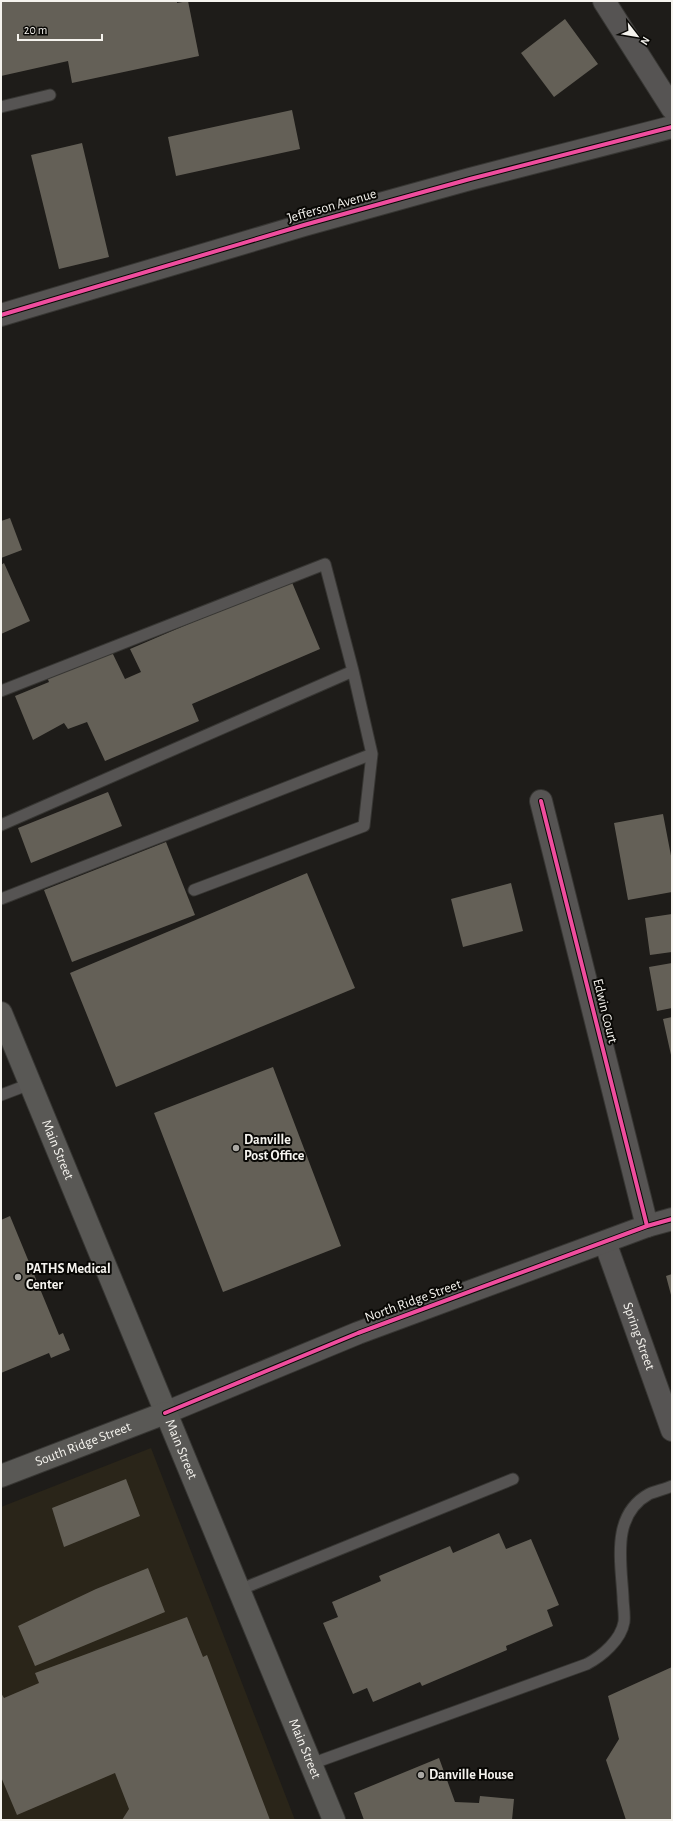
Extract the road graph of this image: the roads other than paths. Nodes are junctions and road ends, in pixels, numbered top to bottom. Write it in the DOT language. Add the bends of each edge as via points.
graph roads {
  1 [pos="604,1"];
  2 [pos="50,95"];
  3 [pos="1,107"];
  4 [pos="672,108"];
  5 [pos="672,127"];
  6 [pos="1,316"];
  7 [pos="354,671"];
  8 [pos="1,691"];
  9 [pos="372,754"];
  10 [pos="541,801"];
  11 [pos="1,825"];
  12 [pos="194,890"];
  13 [pos="1,899"];
  14 [pos="1,1013"];
  15 [pos="30,1084"];
  16 [pos="1,1096"];
  17 [pos="672,1219"];
  18 [pos="646,1226"];
  19 [pos="605,1242"];
  20 [pos="165,1413"];
  21 [pos="672,1430"];
  22 [pos="1,1476"];
  23 [pos="512,1478"];
  24 [pos="672,1486"];
  25 [pos="239,1590"];
  26 [pos="311,1764"];
  27 [pos="334,1820"];
  1 -- 4 [label="street"];
  2 -- 3 [label="lane"];
  5 -- 6 [label="street, Jefferson Avenue" via="455,183"];
  7 -- 8 [label="lane" via="325,564"];
  7 -- 9 [label="lane"];
  7 -- 11 [label="lane"];
  9 -- 12 [label="lane" via="364,826"];
  9 -- 13 [label="lane"];
  10 -- 18 [label="street, Edwin Court"];
  14 -- 15 [label="main road, Main Street"];
  15 -- 16 [label="lane"];
  15 -- 20 [label="main road, Main Street"];
  17 -- 18 [label="street, North Ridge Street"];
  18 -- 19 [label="street, North Ridge Street"];
  19 -- 20 [label="street, North Ridge Street" via="358,1333"];
  19 -- 21 [label="street, Spring Street"];
  20 -- 22 [label="main road, South Ridge Street"];
  20 -- 25 [label="main road, Main Street"];
  23 -- 25 [label="lane"];
  24 -- 26 [label="lane" via="649,1494 634,1506 624,1522 620,1540 624,1622 615,1641 601,1656 587,1664"];
  25 -- 26 [label="main road, Main Street"];
  26 -- 27 [label="main road, Main Street"];
}
